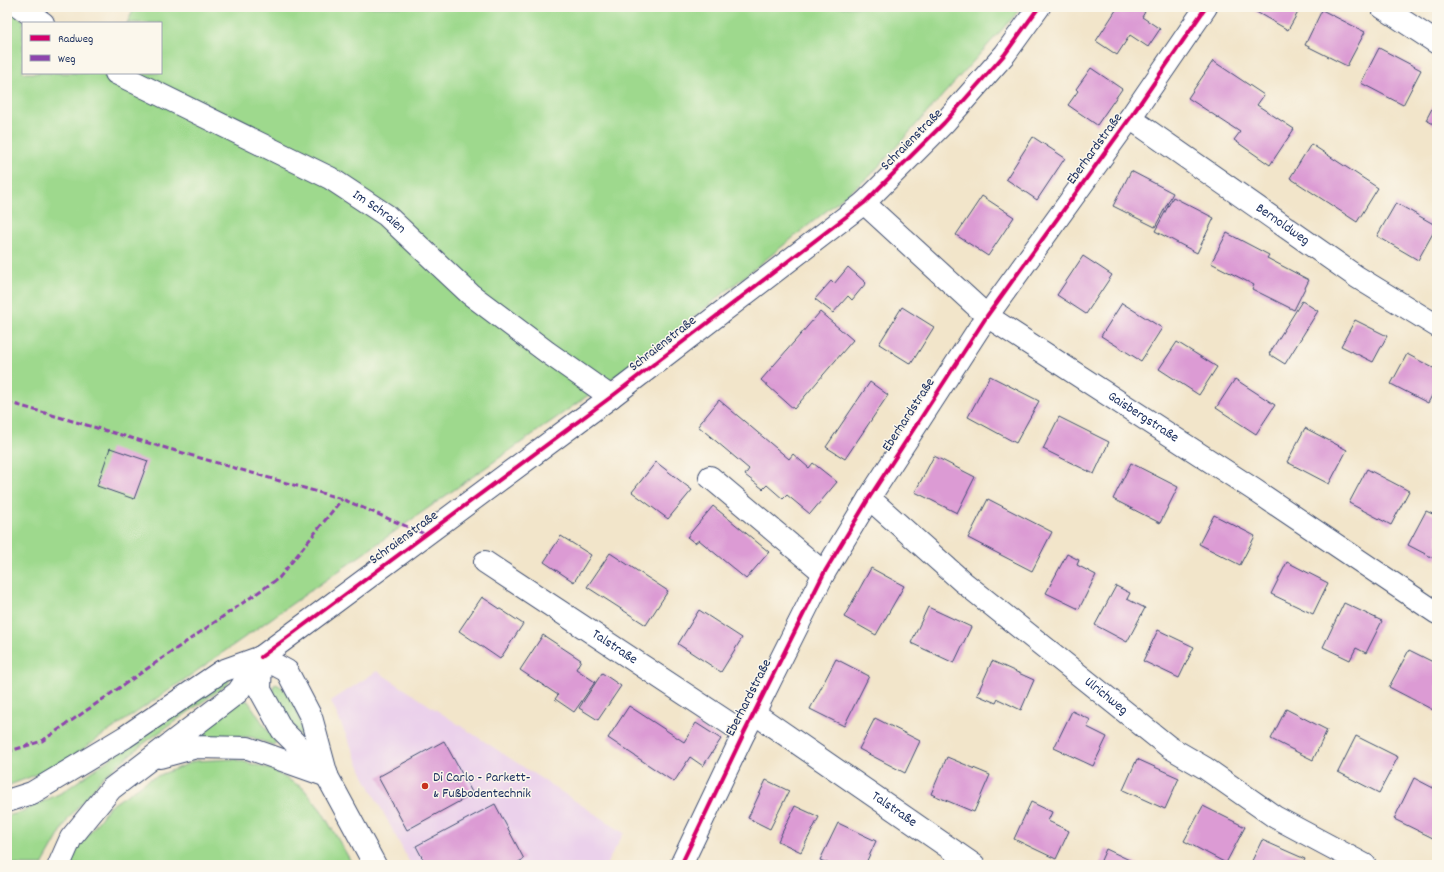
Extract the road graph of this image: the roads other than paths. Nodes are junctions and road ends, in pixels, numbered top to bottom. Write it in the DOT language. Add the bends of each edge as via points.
graph roads {
  1 [pos="20,7"];
  2 [pos="1039,7"];
  3 [pos="1206,7"];
  4 [pos="1382,7"];
  5 [pos="42,22"];
  6 [pos="1437,43"];
  7 [pos="118,74"];
  8 [pos="1130,118"];
  9 [pos="864,203"];
  10 [pos="987,316"];
  11 [pos="1437,326"];
  12 [pos="612,398"];
  13 [pos="710,477"];
  14 [pos="869,498"];
  15 [pos="485,562"];
  16 [pos="824,573"];
  17 [pos="1437,613"];
  18 [pos="261,657"];
  19 [pos="754,713"];
  20 [pos="744,733"];
  21 [pos="149,760"];
  22 [pos="327,776"];
  23 [pos="7,801"];
  24 [pos="59,865"];
  25 [pos="375,865"];
  26 [pos="681,865"];
  27 [pos="974,865"];
  28 [pos="1365,865"];
  1 -- 5 [label="main road"];
  2 -- 9 [label="main road, Schraienstraße" via="1005,54 944,123"];
  3 -- 8 [label="main road, Eberhardstraße"];
  4 -- 6 [label="main road"];
  7 -- 12 [label="main road, Im Schraien" via="330,178 386,215 470,294"];
  8 -- 10 [label="main road, Eberhardstraße"];
  8 -- 11 [label="main road, Bernoldweg" via="1357,277"];
  9 -- 10 [label="main road, Gaisbergstraße"];
  9 -- 12 [label="main road, Schraienstraße"];
  10 -- 14 [label="main road, Eberhardstraße"];
  10 -- 17 [label="main road, Gaisbergstraße" via="1253,489"];
  12 -- 18 [label="main road, Schraienstraße"];
  13 -- 16 [label="main road"];
  14 -- 16 [label="main road, Eberhardstraße"];
  14 -- 28 [label="main road, Ulrichweg" via="963,582 1169,746 1275,817"];
  15 -- 20 [label="main road, Talstraße"];
  16 -- 19 [label="main road, Eberhardstraße"];
  18 -- 21 [label="main road" via="238,692"];
  18 -- 22 [label="main road" via="287,671 312,717"];
  18 -- 22 [label="main road" via="260,690 282,730"];
  18 -- 23 [label="main road" via="222,671 125,737 32,793"];
  19 -- 20 [label="main road, Eberhardstraße"];
  19 -- 27 [label="main road, Talstraße"];
  20 -- 26 [label="main road, Eberhardstraße"];
  21 -- 22 [label="main road" via="197,747 248,748"];
  21 -- 24 [label="main road" via="111,789 71,838"];
  22 -- 25 [label="main road"];
}
